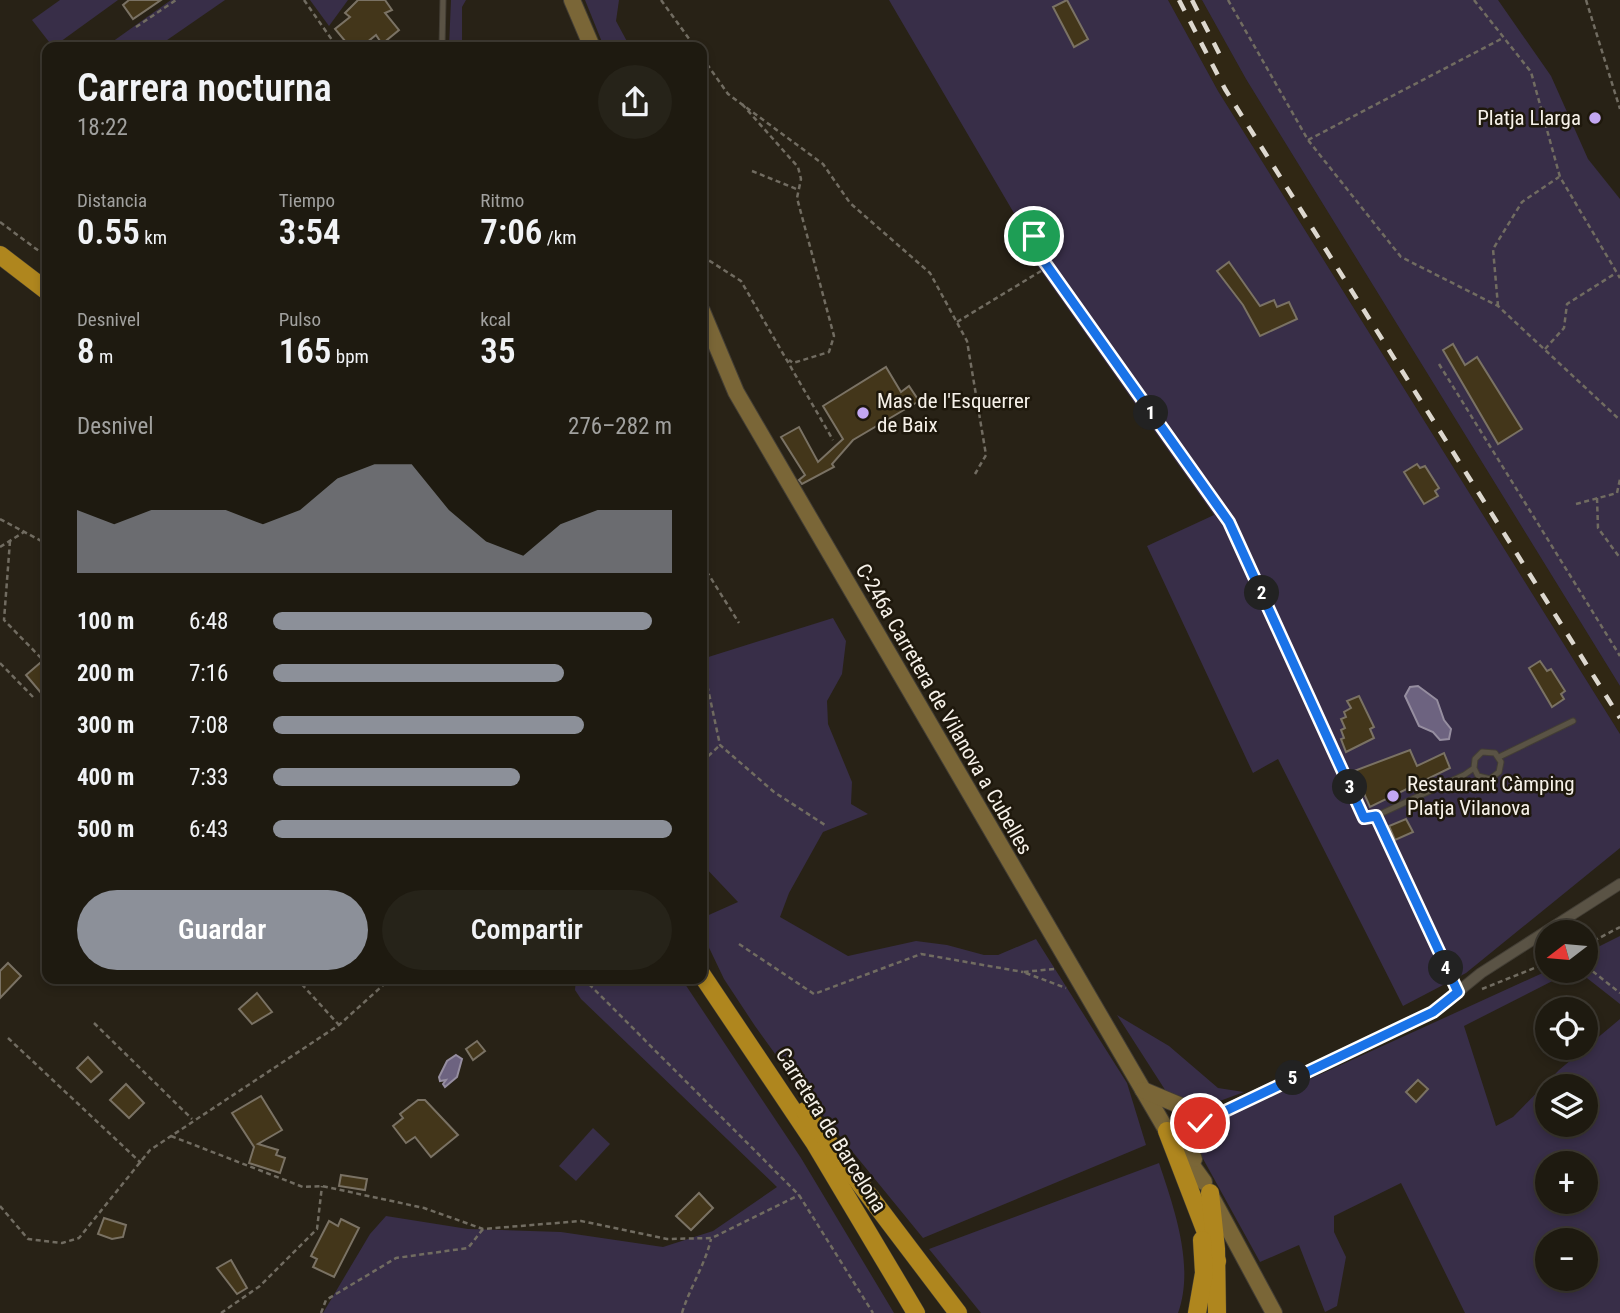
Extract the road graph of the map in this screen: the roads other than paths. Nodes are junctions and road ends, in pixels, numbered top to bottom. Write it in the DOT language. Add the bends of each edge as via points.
graph roads {
  1 [pos="443,0"];
  2 [pos="572,0"];
  3 [pos="442,42"];
  4 [pos="590,42"];
  5 [pos="1034,236"];
  6 [pos="0,255"];
  7 [pos="42,287"];
  8 [pos="707,323"];
  9 [pos="1573,721"];
  10 [pos="1499,757"];
  11 [pos="1474,768"];
  12 [pos="1376,816"];
  13 [pos="1620,884"];
  14 [pos="707,982"];
  15 [pos="1458,992"];
  16 [pos="768,1069"];
  17 [pos="1143,1090"];
  18 [pos="1186,1108"];
  19 [pos="1214,1115"];
  20 [pos="1164,1126"];
  21 [pos="1207,1187"];
  22 [pos="1200,1219"];
  23 [pos="1217,1261"];
  24 [pos="916,1313"];
  25 [pos="958,1313"];
  26 [pos="1196,1313"];
  27 [pos="1217,1313"];
  28 [pos="1274,1313"];
  1 -- 3 [label="lane"];
  2 -- 4 [label="main road"];
  5 -- 12 [label="lane" via="1047,267 1229,522 1364,818"];
  6 -- 7 [label="highway"];
  8 -- 17 [label="main road, C-246a Carretera de Vilanova a Cubelles" via="736,392"];
  9 -- 10 [label="lane"];
  10 -- 11 [label="lane" via="1482,752"];
  10 -- 11 [label="lane" via="1501,767 1495,776 1482,778"];
  11 -- 12 [label="lane"];
  12 -- 15 [label="lane"];
  13 -- 15 [label="street" via="1480,973"];
  14 -- 16 [label="highway, Carretera de Barcelona"];
  15 -- 19 [label="street" via="1433,1012"];
  16 -- 24 [label="highway, Carretera de Barcelona"];
  16 -- 25 [label="highway" via="822,1130"];
  17 -- 18 [label="main road"];
  17 -- 20 [label="main road, C-246a Carretera de Vilanova a Cubelles"];
  18 -- 19 [label="main road"];
  18 -- 20 [label="main road" via="1170,1112"];
  19 -- 20 [label="main road"];
  19 -- 21 [label="main road" via="1191,1127 1186,1142"];
  20 -- 21 [label="main road, C-246a Carretera de Vilanova a Cubelles"];
  20 -- 22 [label="highway"];
  21 -- 23 [label="highway"];
  21 -- 28 [label="main road"];
  22 -- 23 [label="highway"];
  22 -- 26 [label="highway" via="1204,1273"];
  23 -- 27 [label="highway"];
}
